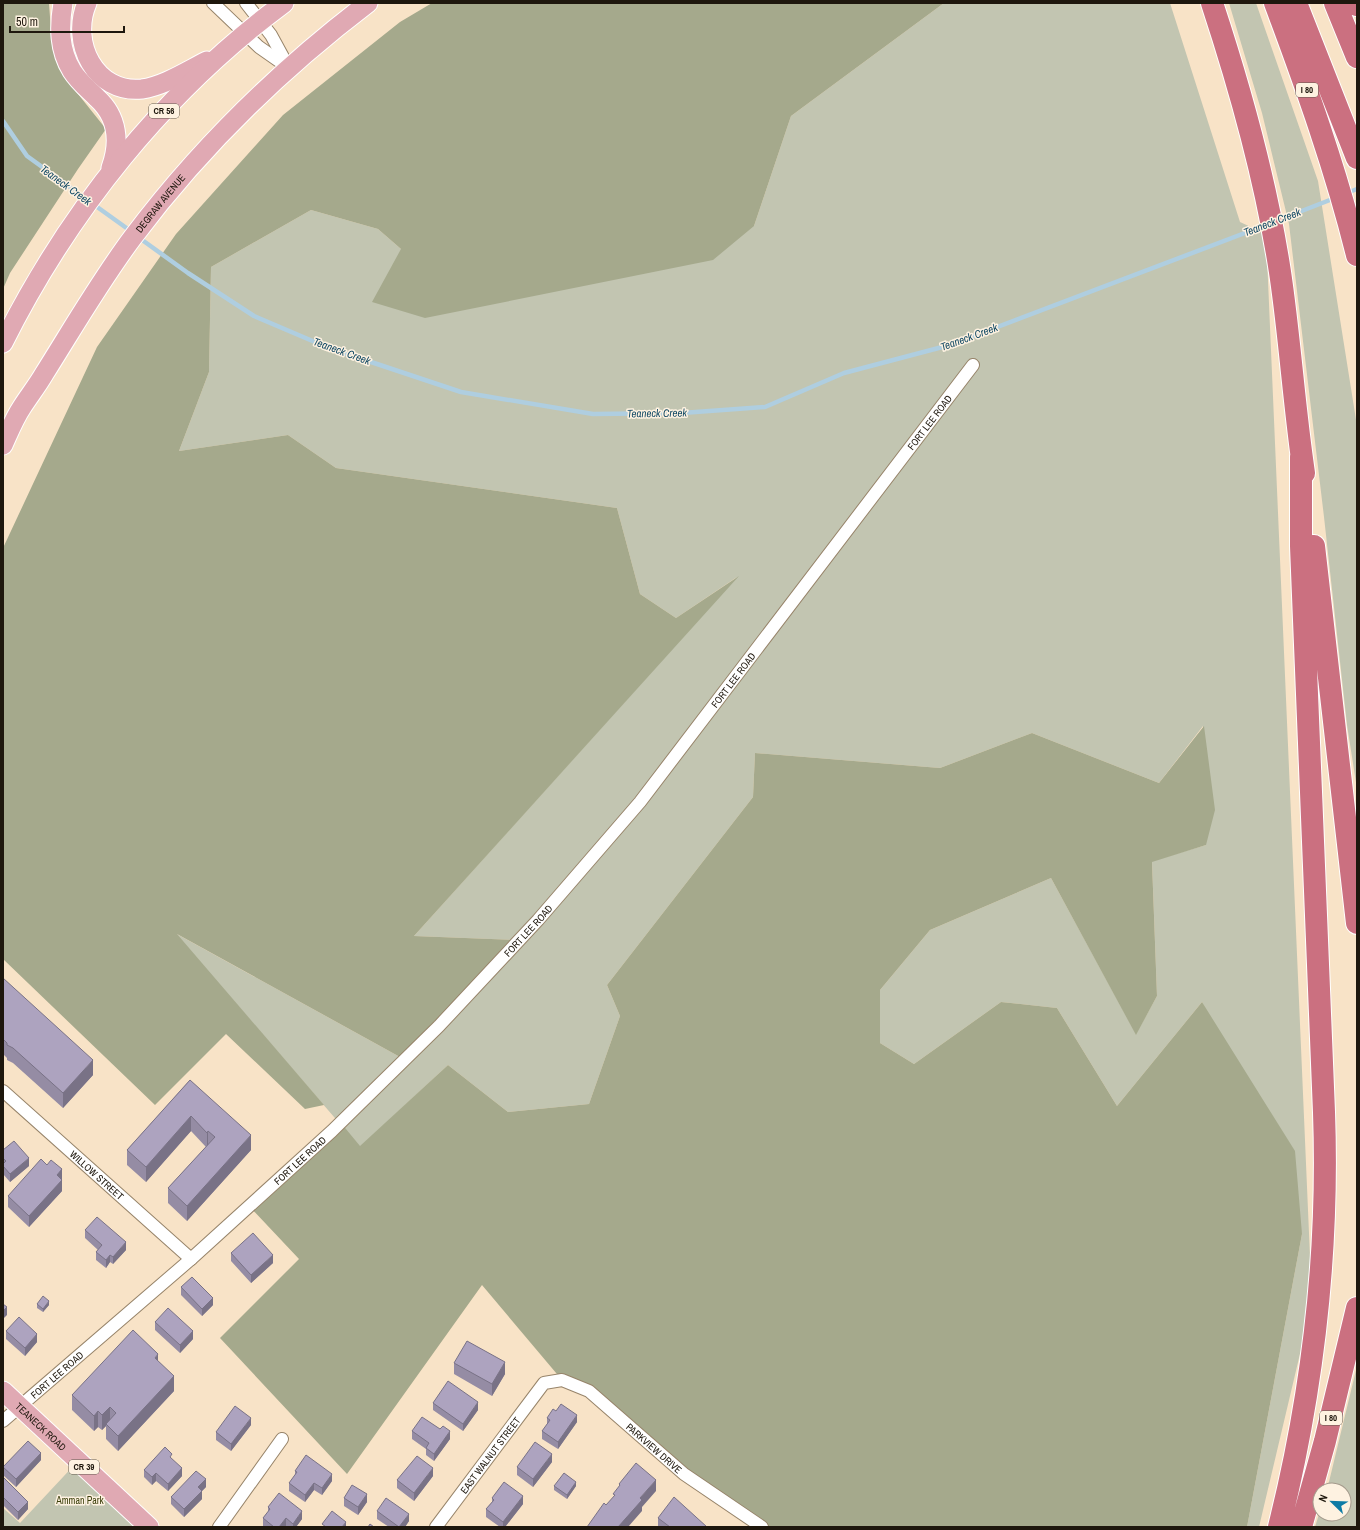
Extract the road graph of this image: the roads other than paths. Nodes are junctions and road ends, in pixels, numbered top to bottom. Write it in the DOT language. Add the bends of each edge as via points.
graph roads {
  1 [pos="63,3"];
  2 [pos="87,3"];
  3 [pos="213,3"];
  4 [pos="246,3"];
  5 [pos="284,3"];
  6 [pos="368,3"];
  7 [pos="1212,3"];
  8 [pos="1276,3"];
  9 [pos="1296,3"];
  10 [pos="1335,3"];
  11 [pos="260,21"];
  12 [pos="244,34"];
  13 [pos="222,54"];
  14 [pos="1357,57"];
  15 [pos="289,68"];
  16 [pos="1357,158"];
  17 [pos="104,180"];
  18 [pos="1357,255"];
  19 [pos="3,344"];
  20 [pos="973,365"];
  21 [pos="3,445"];
  22 [pos="1301,458"];
  23 [pos="1357,923"];
  24 [pos="3,1091"];
  25 [pos="191,1259"];
  26 [pos="1357,1308"];
  27 [pos="544,1383"];
  28 [pos="3,1391"];
  29 [pos="19,1406"];
  30 [pos="3,1422"];
  31 [pos="282,1439"];
  32 [pos="149,1527"];
  33 [pos="218,1527"];
  34 [pos="436,1527"];
  35 [pos="762,1527"];
  36 [pos="1279,1527"];
  37 [pos="1301,1527"];
  1 -- 17 [label="main road" via="60,35 67,63 77,79 108,110 115,124 116,148"];
  2 -- 13 [label="main road" via="80,24 84,52 97,71 118,85 135,89 150,87"];
  3 -- 12 [label="street"];
  4 -- 11 [label="street"];
  5 -- 11 [label="main road, CR 56"];
  6 -- 15 [label="main road, DEGRAW AVENUE"];
  7 -- 22 [label="highway" via="1247,119 1275,242 1288,331"];
  8 -- 18 [label="highway, I 80" via="1299,67"];
  9 -- 16 [label="highway"];
  10 -- 14 [label="highway"];
  11 -- 12 [label="main road, CR 56"];
  11 -- 15 [label="street"];
  12 -- 13 [label="main road, CR 56"];
  12 -- 15 [label="street"];
  13 -- 17 [label="main road, CR 56" via="164,110"];
  15 -- 21 [label="main road, DEGRAW AVENUE" via="220,135 145,221 86,304 45,374 22,407"];
  17 -- 19 [label="main road, CR 56" via="40,275"];
  20 -- 25 [label="street, FORT LEE ROAD" via="620,827 439,1026 332,1131"];
  22 -- 23 [label="highway" via="1317,570"];
  22 -- 36 [label="highway" via="1301,546 1325,1186 1312,1360 1299,1437"];
  24 -- 25 [label="street, WILLOW STREET"];
  25 -- 29 [label="street, FORT LEE ROAD"];
  26 -- 37 [label="highway, I 80" via="1327,1434"];
  27 -- 34 [label="street, EAST WALNUT STREET"];
  27 -- 35 [label="street, PARKVIEW DRIVE" via="562,1380 589,1391 684,1474"];
  28 -- 29 [label="main road, TEANECK ROAD / CR 39"];
  29 -- 30 [label="street, FORT LEE ROAD"];
  29 -- 32 [label="main road, TEANECK ROAD / CR 39"];
  31 -- 33 [label="street"];
}
